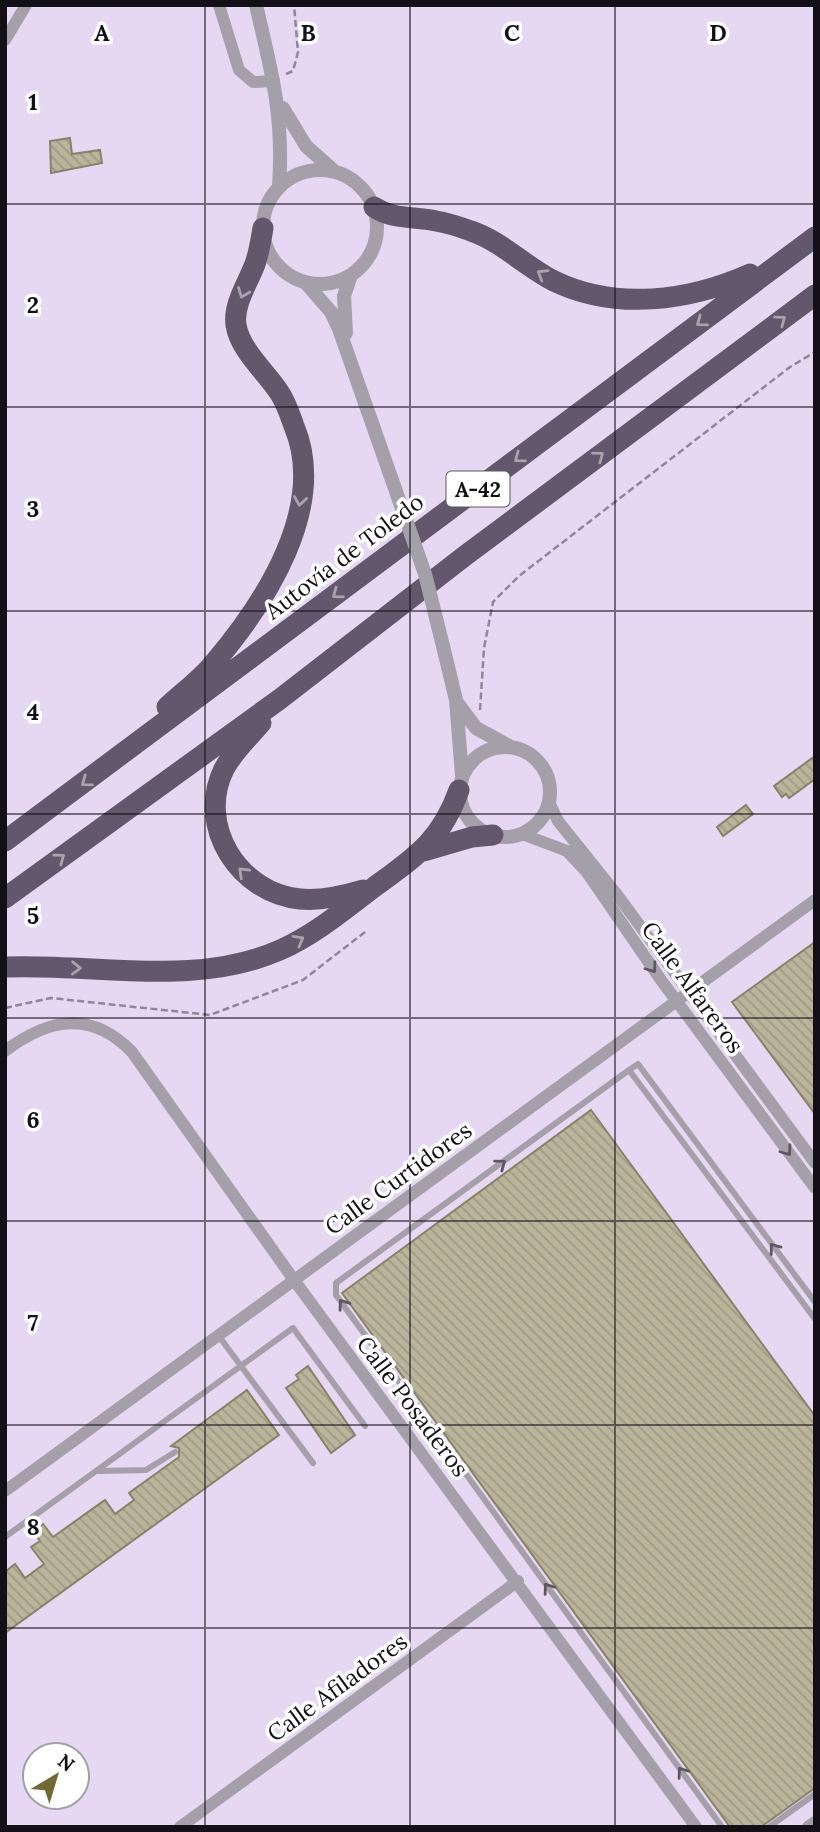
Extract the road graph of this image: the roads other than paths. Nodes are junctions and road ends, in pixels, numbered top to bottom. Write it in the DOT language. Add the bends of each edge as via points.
graph roads {
  1 [pos="26,5"];
  2 [pos="219,5"];
  3 [pos="256,5"];
  4 [pos="5,40"];
  5 [pos="275,86"];
  6 [pos="334,171"];
  7 [pos="279,187"];
  8 [pos="374,207"];
  9 [pos="263,228"];
  10 [pos="815,237"];
  11 [pos="784,259"];
  12 [pos="351,275"];
  13 [pos="305,282"];
  14 [pos="815,295"];
  15 [pos="348,352"];
  16 [pos="280,699"];
  17 [pos="456,700"];
  18 [pos="141,741"];
  19 [pos="512,747"];
  20 [pos="461,783"];
  21 [pos="548,802"];
  22 [pos="522,834"];
  23 [pos="493,835"];
  24 [pos="5,841"];
  25 [pos="424,851"];
  26 [pos="376,886"];
  27 [pos="5,898"];
  28 [pos="815,900"];
  29 [pos="5,967"];
  30 [pos="689,992"];
  31 [pos="677,1001"];
  32 [pos="5,1051"];
  33 [pos="629,1070"];
  34 [pos="815,1163"];
  35 [pos="815,1188"];
  36 [pos="293,1280"];
  37 [pos="815,1302"];
  38 [pos="815,1318"];
  39 [pos="218,1335"];
  40 [pos="241,1366"];
  41 [pos="365,1426"];
  42 [pos="176,1452"];
  43 [pos="313,1463"];
  44 [pos="96,1471"];
  45 [pos="5,1491"];
  46 [pos="5,1537"];
  47 [pos="518,1581"];
  48 [pos="815,1794"];
  49 [pos="815,1822"];
  50 [pos="180,1827"];
  51 [pos="696,1827"];
  52 [pos="722,1827"];
  53 [pos="769,1827"];
  54 [pos="808,1827"];
  1 -- 4 [label="street"];
  2 -- 5 [label="street" via="239,70 253,82"];
  3 -- 5 [label="street"];
  5 -- 6 [label="street" via="295,131"];
  5 -- 7 [label="street" via="282,135"];
  6 -- 7 [label="street" via="304,172"];
  6 -- 8 [label="street" via="363,188"];
  7 -- 9 [label="street" via="267,206"];
  11 -- 8 [label="highway, one-way" via="697,294 605,297 554,281 475,232 437,221 392,216"];
  8 -- 12 [label="street" via="376,240 367,260"];
  9 -- 13 [label="street" via="272,258 286,273"];
  9 -- 18 [label="highway, one-way" via="236,323 239,338 281,394 300,440 304,476 298,515 284,556 242,626 213,665 148,724"];
  10 -- 11 [label="highway, Autovía de Toledo / A-42"];
  11 -- 18 [label="highway, Autovía de Toledo / A-42, one-way"];
  12 -- 13 [label="street" via="334,282"];
  12 -- 15 [label="street" via="344,296"];
  13 -- 15 [label="street" via="331,312"];
  16 -- 14 [label="highway, A-42, one-way"];
  15 -- 17 [label="street, bridge" via="425,574"];
  26 -- 16 [label="highway, one-way" via="321,899 290,897 250,879 226,852 216,813 224,769"];
  27 -- 16 [label="highway, A-42, one-way"];
  17 -- 19 [label="street" via="475,728"];
  17 -- 20 [label="street"];
  18 -- 24 [label="highway, Autovía de Toledo / A-42, one-way"];
  19 -- 20 [label="street" via="482,752 470,762"];
  19 -- 21 [label="street" via="538,761 550,788"];
  20 -- 23 [label="street" via="462,805 469,819"];
  20 -- 25 [label="highway" via="442,829"];
  21 -- 22 [label="street" via="543,815"];
  21 -- 30 [label="street, Calle Alfareros"];
  22 -- 23 [label="street"];
  22 -- 31 [label="street, Calle Alfareros, one-way" via="567,851 586,871"];
  23 -- 25 [label="highway"];
  25 -- 26 [label="highway"];
  29 -- 26 [label="highway, one-way" via="187,971 252,960 311,934"];
  28 -- 30 [label="street, Calle Curtidores"];
  30 -- 31 [label="street, Calle Curtidores"];
  30 -- 34 [label="street, Calle Alfareros"];
  31 -- 35 [label="street, Calle Alfareros, one-way"];
  31 -- 36 [label="street, Calle Curtidores"];
  32 -- 36 [label="street, Calle Posaderos" via="51,1024 87,1024 116,1035"];
  37 -- 33 [label="lane, one-way" via="638,1064"];
  33 -- 38 [label="lane"];
  52 -- 33 [label="lane, one-way" via="336,1295 335,1283"];
  36 -- 39 [label="street, Calle Curtidores"];
  36 -- 47 [label="street, Calle Posaderos"];
  39 -- 40 [label="lane"];
  39 -- 45 [label="street, Calle Curtidores"];
  40 -- 41 [label="lane" via="293,1328"];
  40 -- 43 [label="lane"];
  40 -- 44 [label="lane"];
  42 -- 44 [label="lane" via="146,1471"];
  44 -- 46 [label="lane"];
  47 -- 50 [label="street, Calle Afiladores"];
  47 -- 51 [label="street, Calle Posaderos"];
  48 -- 53 [label="lane"];
  49 -- 54 [label="street"];
}
